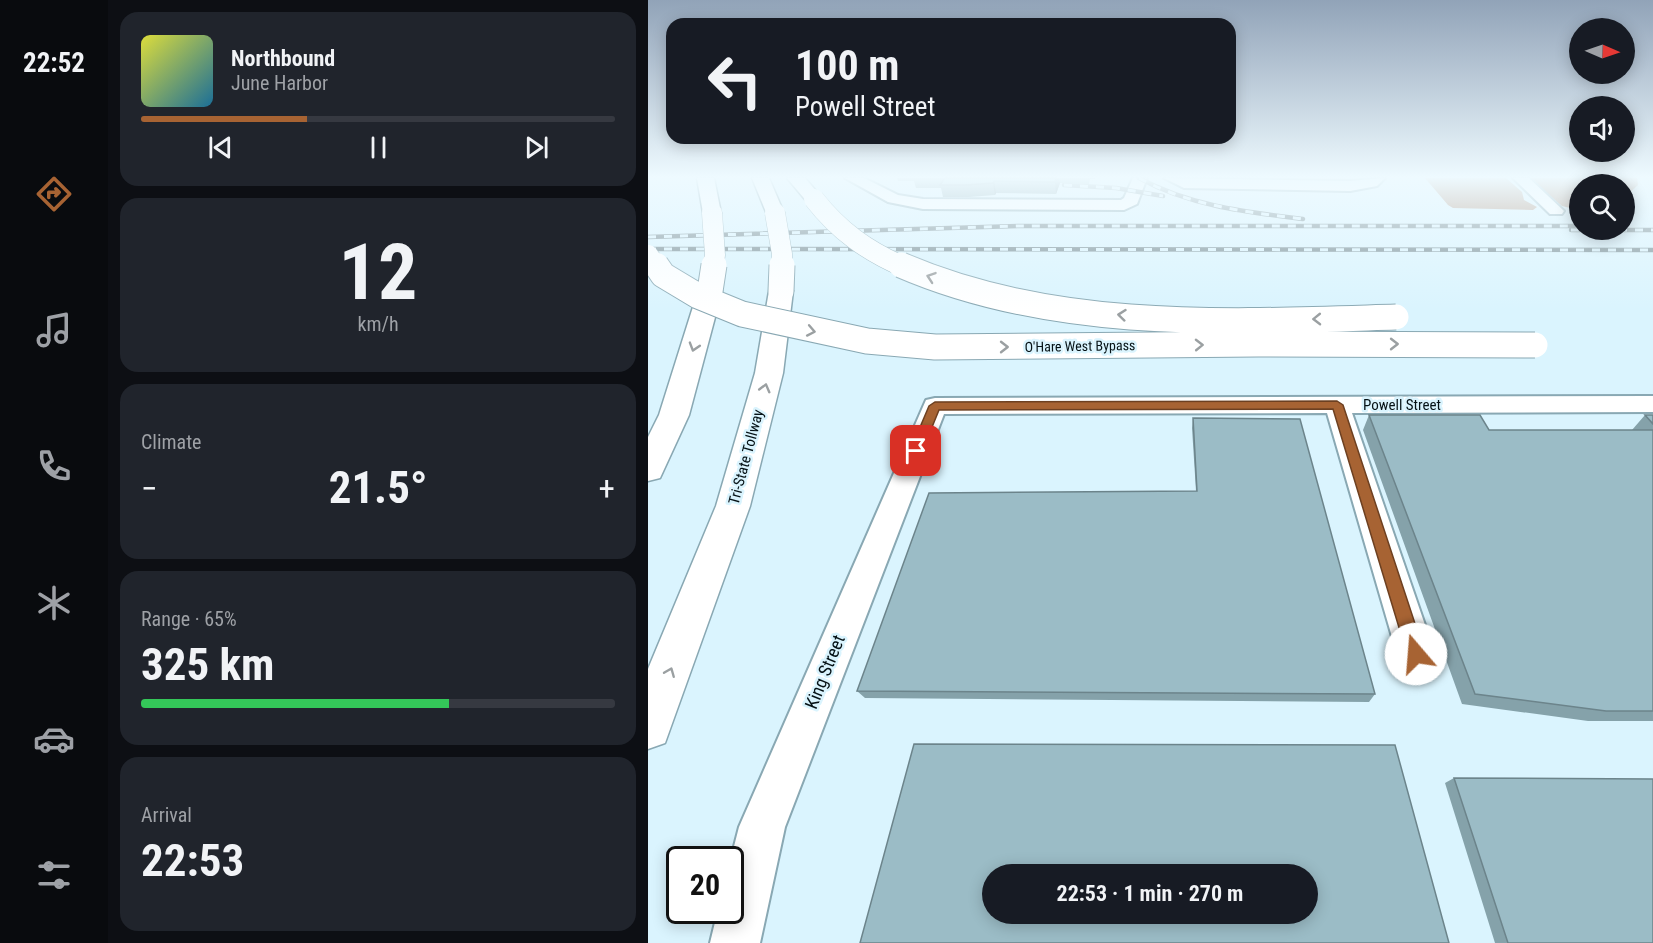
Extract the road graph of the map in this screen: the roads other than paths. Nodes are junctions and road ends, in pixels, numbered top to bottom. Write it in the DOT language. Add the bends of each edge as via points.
graph roads {
  1 [pos="713,222"];
  2 [pos="777,222"];
  3 [pos="834,222"];
  4 [pos="648,255"];
  5 [pos="1396,317"];
  6 [pos="1535,345"];
  7 [pos="1653,404"];
  8 [pos="1337,405"];
  9 [pos="935,406"];
  10 [pos="648,469"];
  11 [pos="1416,654"];
  12 [pos="648,726"];
  13 [pos="735,943"];
  1 -- 10 [label="highway, one-way, bridge" via="715,255 711,291 674,415"];
  12 -- 2 [label="highway, Tri-State Tollway, one-way, bridge" via="733,506 769,373 781,291 782,254"];
  5 -- 3 [label="highway, O'Hare West Bypass, one-way, bridge" via="1158,319 1033,304 961,287 878,255"];
  4 -- 6 [label="highway, O'Hare West Bypass, one-way, bridge" via="663,275 698,296 742,314 867,341 945,347"];
  7 -- 8 [label="street, Powell Street"];
  8 -- 9 [label="street, Powell Street"];
  8 -- 11 [label="street"];
  9 -- 13 [label="street, King Street" via="762,827"];
}
